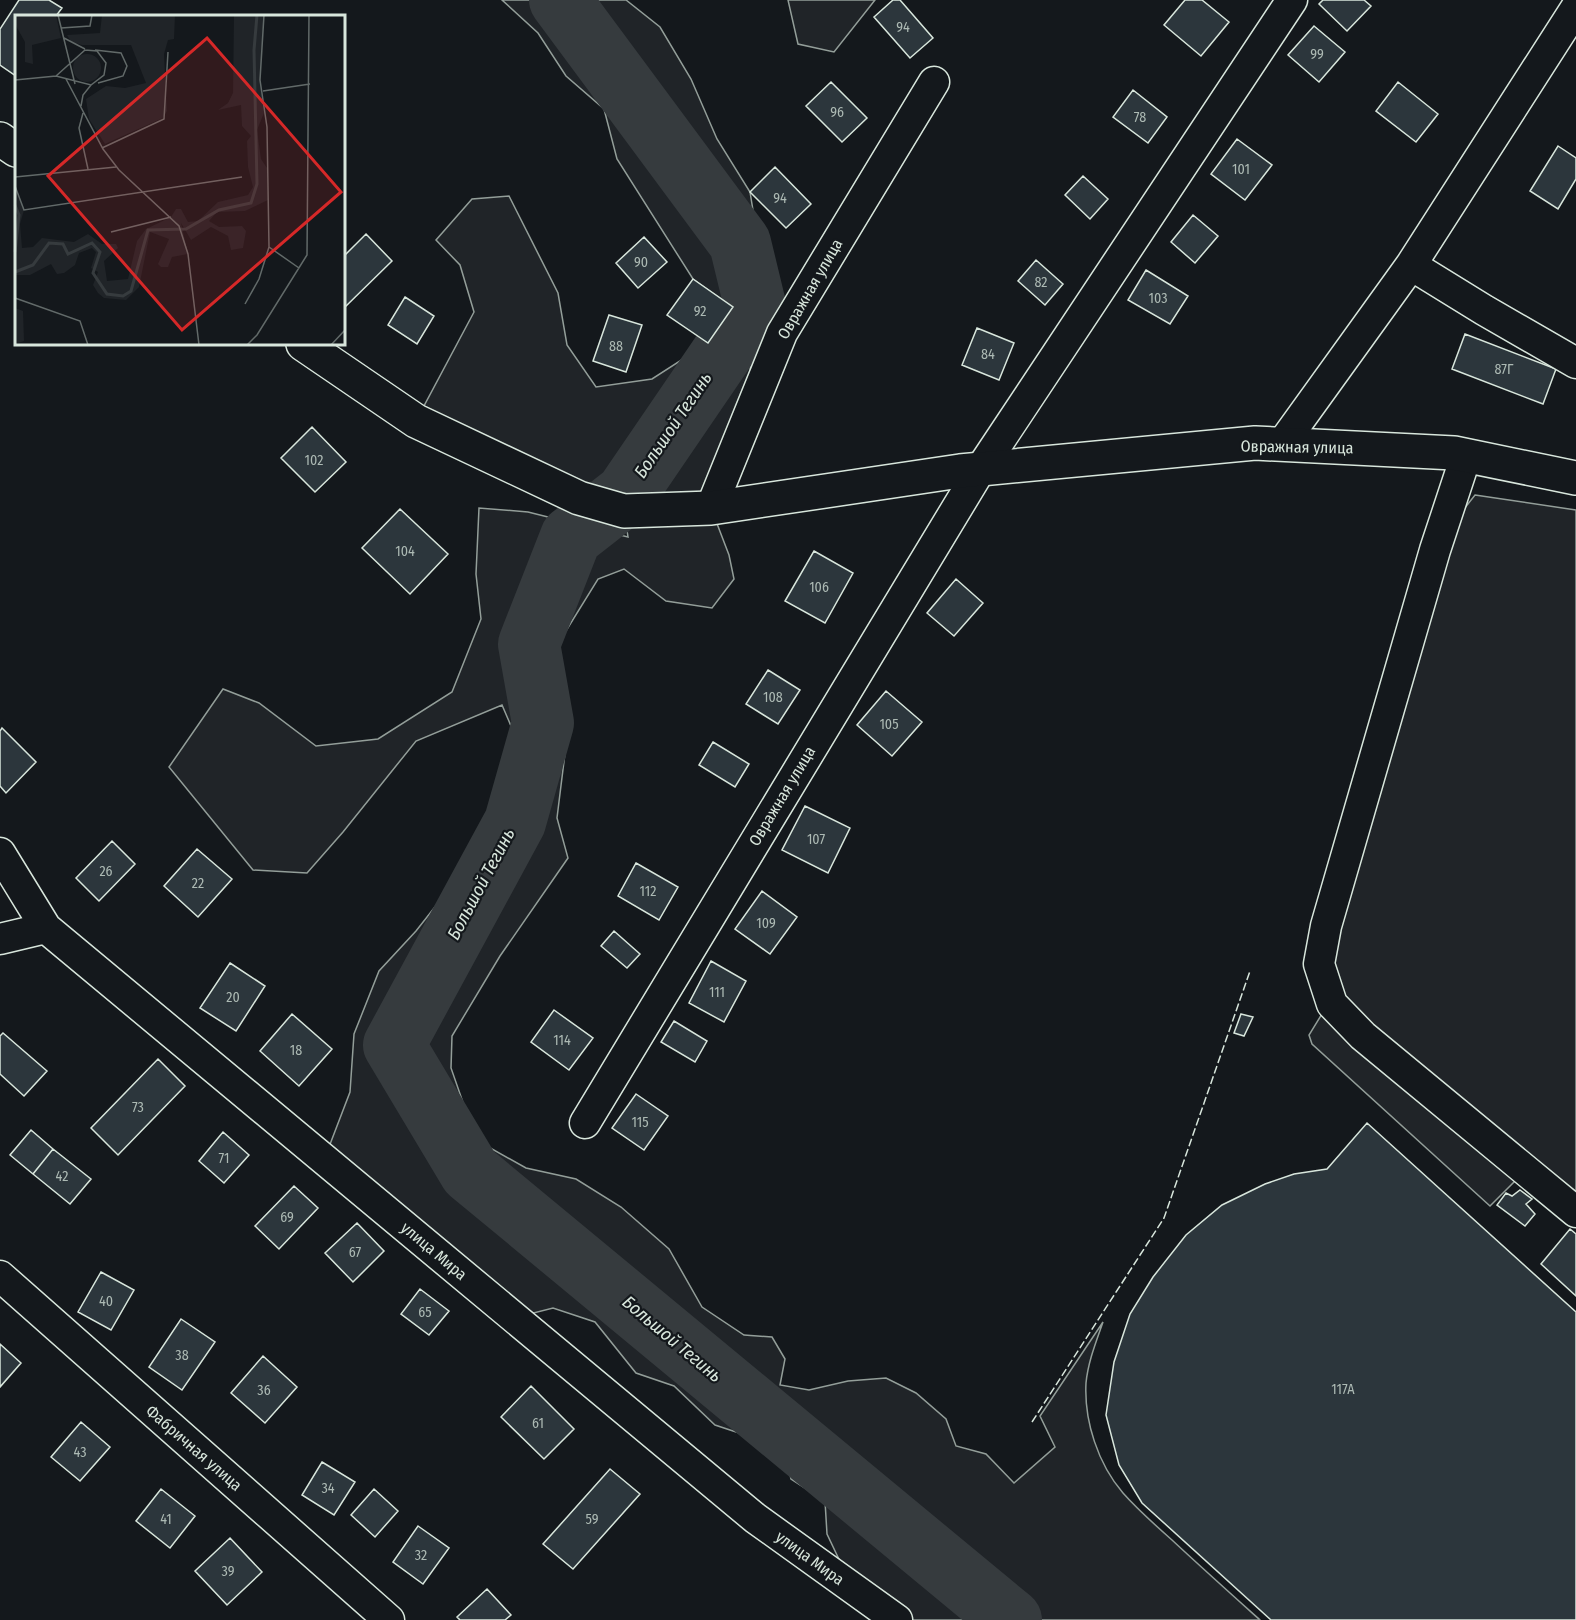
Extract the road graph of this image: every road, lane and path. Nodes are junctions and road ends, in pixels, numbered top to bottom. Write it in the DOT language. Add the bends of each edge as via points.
graph roads {
  1 [pos="1292,0"];
  2 [pos="1576,8"];
  3 [pos="934,82"];
  4 [pos="0,139"];
  5 [pos="15,149"];
  6 [pos="1411,265"];
  7 [pos="304,345"];
  8 [pos="1576,363"];
  9 [pos="1282,444"];
  10 [pos="1466,456"];
  11 [pos="980,470"];
  12 [pos="1576,478"];
  13 [pos="711,508"];
  14 [pos="0,853"];
  15 [pos="46,928"];
  16 [pos="0,939"];
  17 [pos="585,1123"];
  18 [pos="1576,1212"];
  19 [pos="0,1276"];
  20 [pos="389,1620"];
  21 [pos="897,1620"];
  1 -- 11 [label="street, Овражная улица"];
  2 -- 6 [label="street"];
  3 -- 13 [label="street, Овражная улица" via="782,333"];
  4 -- 5 [label="street"];
  6 -- 8 [label="street"];
  6 -- 9 [label="street"];
  7 -- 13 [label="street, Овражная улица" via="417,421 579,498 624,511"];
  9 -- 10 [label="street, Овражная улица"];
  9 -- 11 [label="street, Овражная улица" via="1255,443"];
  10 -- 12 [label="street, Овражная улица"];
  10 -- 18 [label="street" via="1326,926 1319,964 1332,1004 1363,1036"];
  11 -- 13 [label="street, Овражная улица"];
  11 -- 17 [label="street, Овражная улица"];
  14 -- 15 [label="street, улица Мира"];
  15 -- 16 [label="street"];
  15 -- 21 [label="street, улица Мира" via="755,1518"];
  19 -- 20 [label="street, Фабричная улица"];
}
